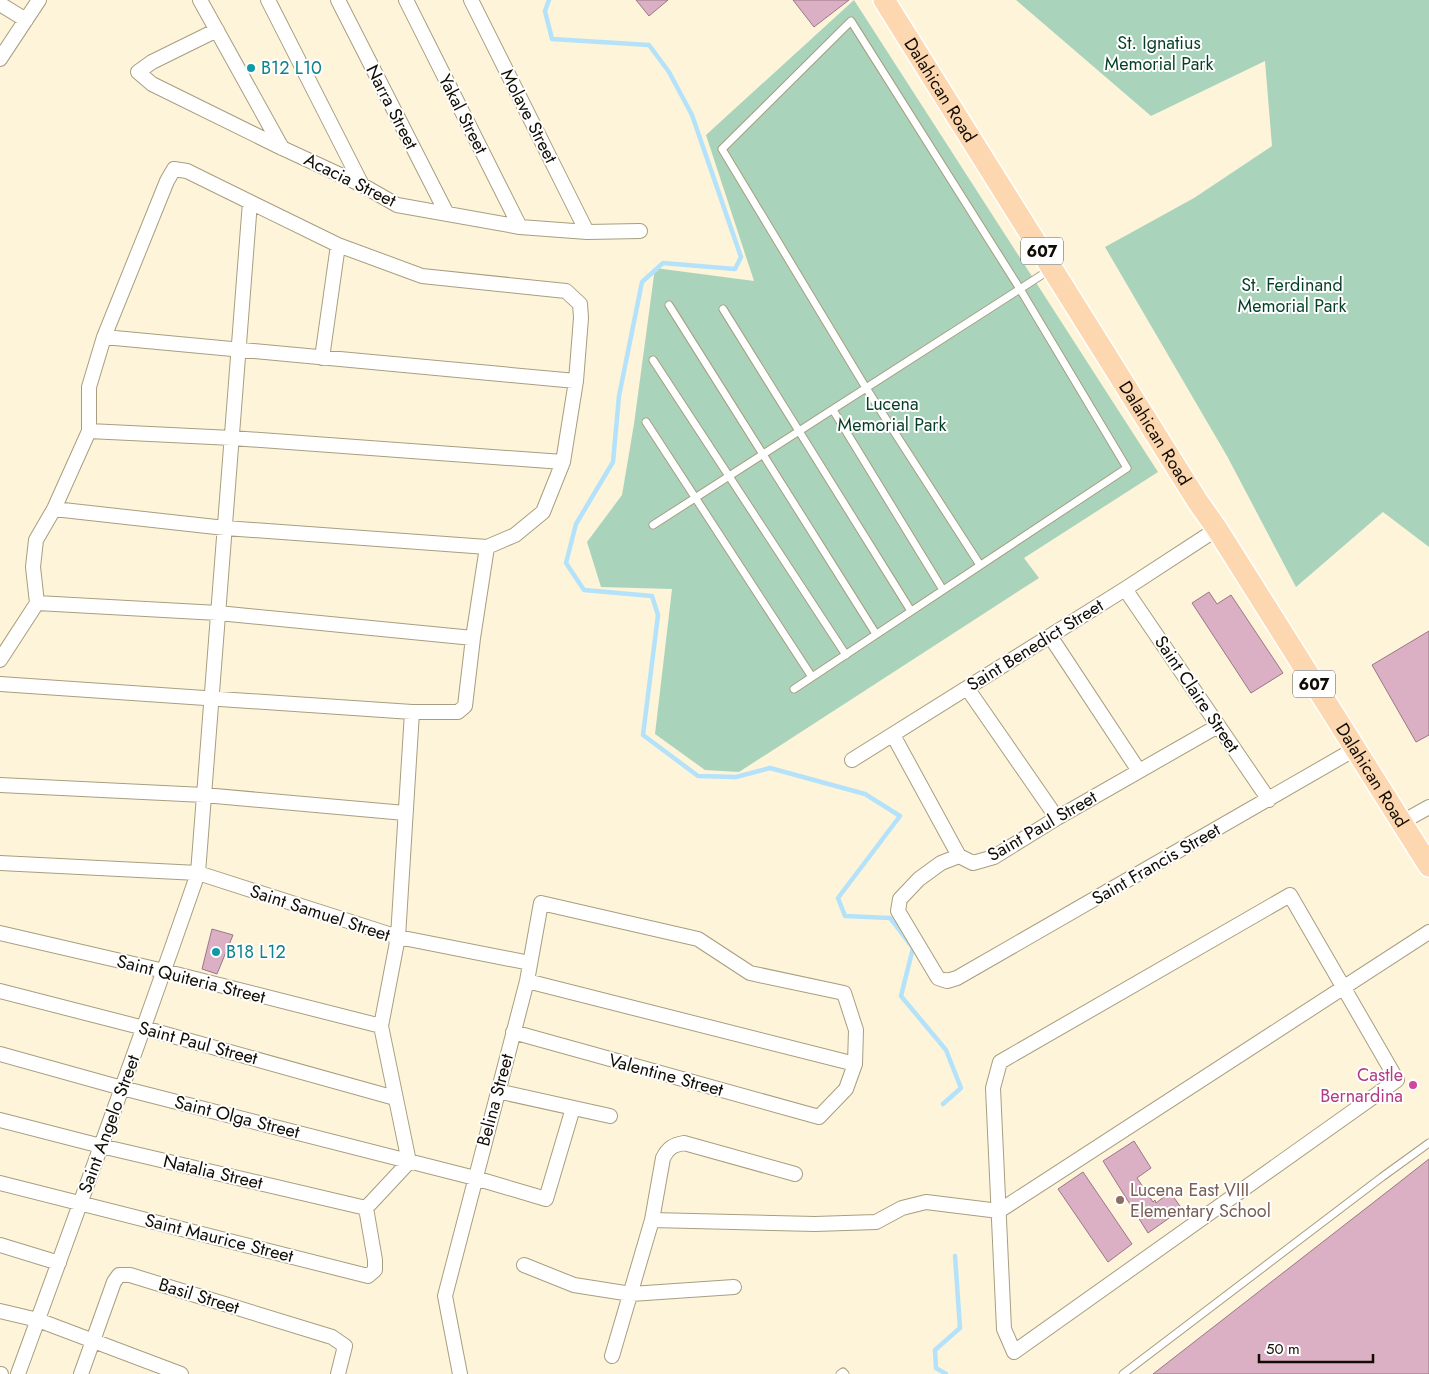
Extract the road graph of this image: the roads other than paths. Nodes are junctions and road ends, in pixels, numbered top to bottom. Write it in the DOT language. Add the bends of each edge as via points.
graph roads {
  1 [pos="39,0"];
  2 [pos="200,0"];
  3 [pos="268,0"];
  4 [pos="338,0"];
  5 [pos="406,0"];
  6 [pos="471,0"];
  7 [pos="884,0"];
  8 [pos="0,4"];
  9 [pos="26,20"];
  10 [pos="217,30"];
  11 [pos="0,59"];
  12 [pos="282,148"];
  13 [pos="362,185"];
  14 [pos="250,202"];
  15 [pos="447,214"];
  16 [pos="520,227"];
  17 [pos="640,231"];
  18 [pos="587,232"];
  19 [pos="338,246"];
  20 [pos="1052,268"];
  21 [pos="1020,289"];
  22 [pos="669,305"];
  23 [pos="722,309"];
  24 [pos="104,337"];
  25 [pos="239,350"];
  26 [pos="322,358"];
  27 [pos="653,360"];
  28 [pos="576,381"];
  29 [pos="866,388"];
  30 [pos="833,410"];
  31 [pos="646,422"];
  32 [pos="89,431"];
  33 [pos="799,431"];
  34 [pos="232,438"];
  35 [pos="763,455"];
  36 [pos="563,462"];
  37 [pos="729,476"];
  38 [pos="695,498"];
  39 [pos="54,509"];
  40 [pos="654,525"];
  41 [pos="225,528"];
  42 [pos="1217,529"];
  43 [pos="487,548"];
  44 [pos="980,566"];
  45 [pos="1125,589"];
  46 [pos="943,590"];
  47 [pos="36,603"];
  48 [pos="911,611"];
  49 [pos="218,613"];
  50 [pos="876,634"];
  51 [pos="1050,636"];
  52 [pos="473,638"];
  53 [pos="846,654"];
  54 [pos="0,660"];
  55 [pos="812,677"];
  56 [pos="0,684"];
  57 [pos="967,688"];
  58 [pos="794,689"];
  59 [pos="211,698"];
  60 [pos="412,712"];
  61 [pos="1218,726"];
  62 [pos="892,735"];
  63 [pos="1355,749"];
  64 [pos="852,760"];
  65 [pos="1139,772"];
  66 [pos="0,785"];
  67 [pos="204,795"];
  68 [pos="1269,800"];
  69 [pos="1429,807"];
  70 [pos="405,813"];
  71 [pos="1057,818"];
  72 [pos="1402,822"];
  73 [pos="959,856"];
  74 [pos="0,863"];
  75 [pos="1429,866"];
  76 [pos="198,874"];
  77 [pos="1429,932"];
  78 [pos="0,933"];
  79 [pos="398,936"];
  80 [pos="530,963"];
  81 [pos="164,971"];
  82 [pos="527,981"];
  83 [pos="1344,988"];
  84 [pos="0,991"];
  85 [pos="381,1026"];
  86 [pos="144,1028"];
  87 [pos="513,1032"];
  88 [pos="0,1054"];
  89 [pos="855,1064"];
  90 [pos="122,1088"];
  91 [pos="498,1092"];
  92 [pos="395,1098"];
  93 [pos="573,1108"];
  94 [pos="610,1116"];
  95 [pos="0,1120"];
  96 [pos="1429,1143"];
  97 [pos="101,1146"];
  98 [pos="409,1162"];
  99 [pos="795,1174"];
  100 [pos="475,1178"];
  101 [pos="0,1183"];
  102 [pos="80,1203"];
  103 [pos="366,1208"];
  104 [pos="999,1211"];
  105 [pos="652,1220"];
  106 [pos="0,1245"];
  107 [pos="58,1262"];
  108 [pos="524,1265"];
  109 [pos="734,1287"];
  110 [pos="631,1294"];
  111 [pos="0,1311"];
  112 [pos="38,1320"];
  113 [pos="94,1341"];
  114 [pos="612,1356"];
  115 [pos="175,1373"];
  116 [pos="18,1374"];
  117 [pos="81,1374"];
  118 [pos="338,1374"];
  119 [pos="460,1374"];
  120 [pos="840,1374"];
  121 [pos="845,1374"];
  122 [pos="1123,1374"];
  1 -- 9 [label="street"];
  2 -- 10 [label="street"];
  3 -- 13 [label="street"];
  4 -- 15 [label="street, Narra Street"];
  5 -- 16 [label="street, Yakal Street"];
  6 -- 18 [label="street, Molave Street"];
  7 -- 20 [label="main road, Dalahican Road / 607"];
  8 -- 9 [label="street"];
  9 -- 11 [label="street"];
  10 -- 12 [label="street"];
  10 -- 12 [label="street, Acacia Street" via="138,72 152,84"];
  12 -- 13 [label="street, Acacia Street"];
  13 -- 15 [label="street, Acacia Street" via="397,205"];
  14 -- 19 [label="street"];
  14 -- 24 [label="street" via="187,171 174,169"];
  14 -- 25 [label="street, Saint Angelo Street"];
  15 -- 16 [label="street, Acacia Street"];
  16 -- 18 [label="street, Acacia Street"];
  17 -- 18 [label="street, Acacia Street"];
  19 -- 26 [label="street"];
  19 -- 28 [label="street" via="422,276 566,291 580,304"];
  20 -- 21 [label="lane"];
  20 -- 42 [label="main road, Dalahican Road / 607"];
  21 -- 29 [label="lane"];
  21 -- 29 [label="lane" via="851,21 722,149"];
  21 -- 44 [label="lane" via="1127,468"];
  22 -- 35 [label="lane"];
  23 -- 33 [label="lane"];
  24 -- 25 [label="street"];
  24 -- 32 [label="street" via="89,387"];
  25 -- 26 [label="street"];
  25 -- 34 [label="street, Saint Angelo Street"];
  26 -- 28 [label="street"];
  27 -- 37 [label="lane"];
  28 -- 36 [label="street"];
  29 -- 30 [label="lane"];
  29 -- 44 [label="lane"];
  30 -- 33 [label="lane"];
  30 -- 46 [label="lane"];
  31 -- 38 [label="lane"];
  32 -- 34 [label="street"];
  32 -- 39 [label="street"];
  33 -- 35 [label="lane"];
  33 -- 48 [label="lane"];
  34 -- 36 [label="street"];
  34 -- 41 [label="street, Saint Angelo Street"];
  35 -- 37 [label="lane"];
  35 -- 50 [label="lane"];
  36 -- 43 [label="street" via="542,512 515,535"];
  37 -- 38 [label="lane"];
  37 -- 53 [label="lane"];
  38 -- 40 [label="lane"];
  38 -- 55 [label="lane"];
  39 -- 41 [label="street"];
  39 -- 47 [label="street" via="36,540"];
  41 -- 43 [label="street"];
  41 -- 49 [label="street, Saint Angelo Street"];
  42 -- 45 [label="street, Saint Benedict Street"];
  42 -- 63 [label="main road, Dalahican Road / 607"];
  43 -- 52 [label="street"];
  44 -- 46 [label="lane"];
  45 -- 51 [label="street, Saint Benedict Street"];
  45 -- 61 [label="street, Saint Claire Street"];
  46 -- 48 [label="lane"];
  47 -- 49 [label="street"];
  47 -- 54 [label="street"];
  48 -- 50 [label="lane"];
  49 -- 52 [label="street"];
  49 -- 59 [label="street, Saint Angelo Street"];
  50 -- 53 [label="lane"];
  51 -- 57 [label="street, Saint Benedict Street"];
  51 -- 65 [label="street"];
  52 -- 60 [label="street" via="465,706 458,712"];
  53 -- 55 [label="lane"];
  55 -- 58 [label="lane"];
  56 -- 59 [label="street"];
  57 -- 62 [label="street, Saint Benedict Street"];
  57 -- 71 [label="street"];
  59 -- 60 [label="street"];
  59 -- 67 [label="street, Saint Angelo Street"];
  60 -- 70 [label="street"];
  61 -- 65 [label="street, Saint Paul Street"];
  61 -- 68 [label="street, Saint Claire Street"];
  62 -- 64 [label="street, Saint Benedict Street"];
  62 -- 73 [label="street, Saint Paul Street"];
  63 -- 68 [label="street, Saint Francis Street"];
  63 -- 72 [label="main road, Dalahican Road / 607"];
  65 -- 71 [label="street, Saint Paul Street"];
  66 -- 67 [label="street"];
  67 -- 70 [label="street"];
  67 -- 76 [label="street, Saint Angelo Street"];
  68 -- 73 [label="street, Saint Francis Street" via="947,981 938,978 898,911 900,899 919,879 940,863"];
  69 -- 72 [label="street"];
  70 -- 79 [label="street"];
  71 -- 73 [label="street, Saint Paul Street" via="994,857 973,863"];
  72 -- 75 [label="main road, Dalahican Road / 607"];
  74 -- 76 [label="street, Saint Samuel Street"];
  76 -- 79 [label="street, Saint Samuel Street"];
  76 -- 81 [label="street, Saint Angelo Street"];
  77 -- 83 [label="street"];
  78 -- 81 [label="street, Saint Quiteria Street"];
  79 -- 80 [label="street"];
  79 -- 85 [label="street, Saint Samuel Street"];
  80 -- 82 [label="street, Belina Street"];
  80 -- 89 [label="street, Belina Street" via="541,903 698,939 750,973 844,993 856,1030"];
  81 -- 85 [label="street, Saint Quiteria Street"];
  81 -- 86 [label="street, Saint Angelo Street"];
  82 -- 87 [label="street, Belina Street"];
  82 -- 89 [label="street"];
  83 -- 104 [label="street"];
  83 -- 104 [label="street" via="1290,895 1000,1062 993,1088"];
  83 -- 104 [label="street" via="1397,1080 1014,1352 1004,1329"];
  84 -- 86 [label="street, Saint Paul Street"];
  85 -- 92 [label="street, Saint Samuel Street"];
  86 -- 90 [label="street, Saint Angelo Street"];
  86 -- 92 [label="street, Saint Paul Street"];
  87 -- 89 [label="street, Valentine Street" via="819,1117 846,1089"];
  87 -- 91 [label="street, Belina Street"];
  88 -- 90 [label="street, Saint Olga Street"];
  90 -- 97 [label="street, Saint Angelo Street"];
  90 -- 98 [label="street, Saint Olga Street"];
  91 -- 93 [label="street"];
  91 -- 100 [label="street, Belina Street"];
  92 -- 98 [label="street, Saint Samuel Street"];
  93 -- 94 [label="street"];
  93 -- 100 [label="street, Saint Olga Street" via="546,1199"];
  95 -- 97 [label="street, Natalia Street"];
  96 -- 122 [label="lane"];
  97 -- 102 [label="street, Saint Angelo Street"];
  97 -- 103 [label="street, Natalia Street"];
  98 -- 100 [label="street, Saint Olga Street"];
  98 -- 103 [label="street"];
  99 -- 105 [label="street" via="684,1143 674,1145 662,1158"];
  100 -- 119 [label="street, Belina Street" via="445,1296"];
  101 -- 102 [label="street, Saint Maurice Street"];
  102 -- 103 [label="street, Saint Maurice Street" via="368,1276 375,1270 375,1260"];
  102 -- 107 [label="street, Saint Angelo Street"];
  104 -- 105 [label="street" via="926,1202 902,1208 876,1222 815,1224"];
  105 -- 110 [label="street"];
  106 -- 107 [label="street"];
  107 -- 112 [label="street, Saint Angelo Street"];
  108 -- 110 [label="street" via="574,1284"];
  109 -- 110 [label="street"];
  110 -- 114 [label="street"];
  111 -- 112 [label="street"];
  112 -- 113 [label="street"];
  112 -- 116 [label="street, Saint Angelo Street"];
  113 -- 115 [label="street"];
  113 -- 117 [label="street"];
  113 -- 118 [label="street, Basil Street" via="114,1282 119,1275 130,1275 332,1337 345,1346"];
  120 -- 121 [label="lane"];
}
